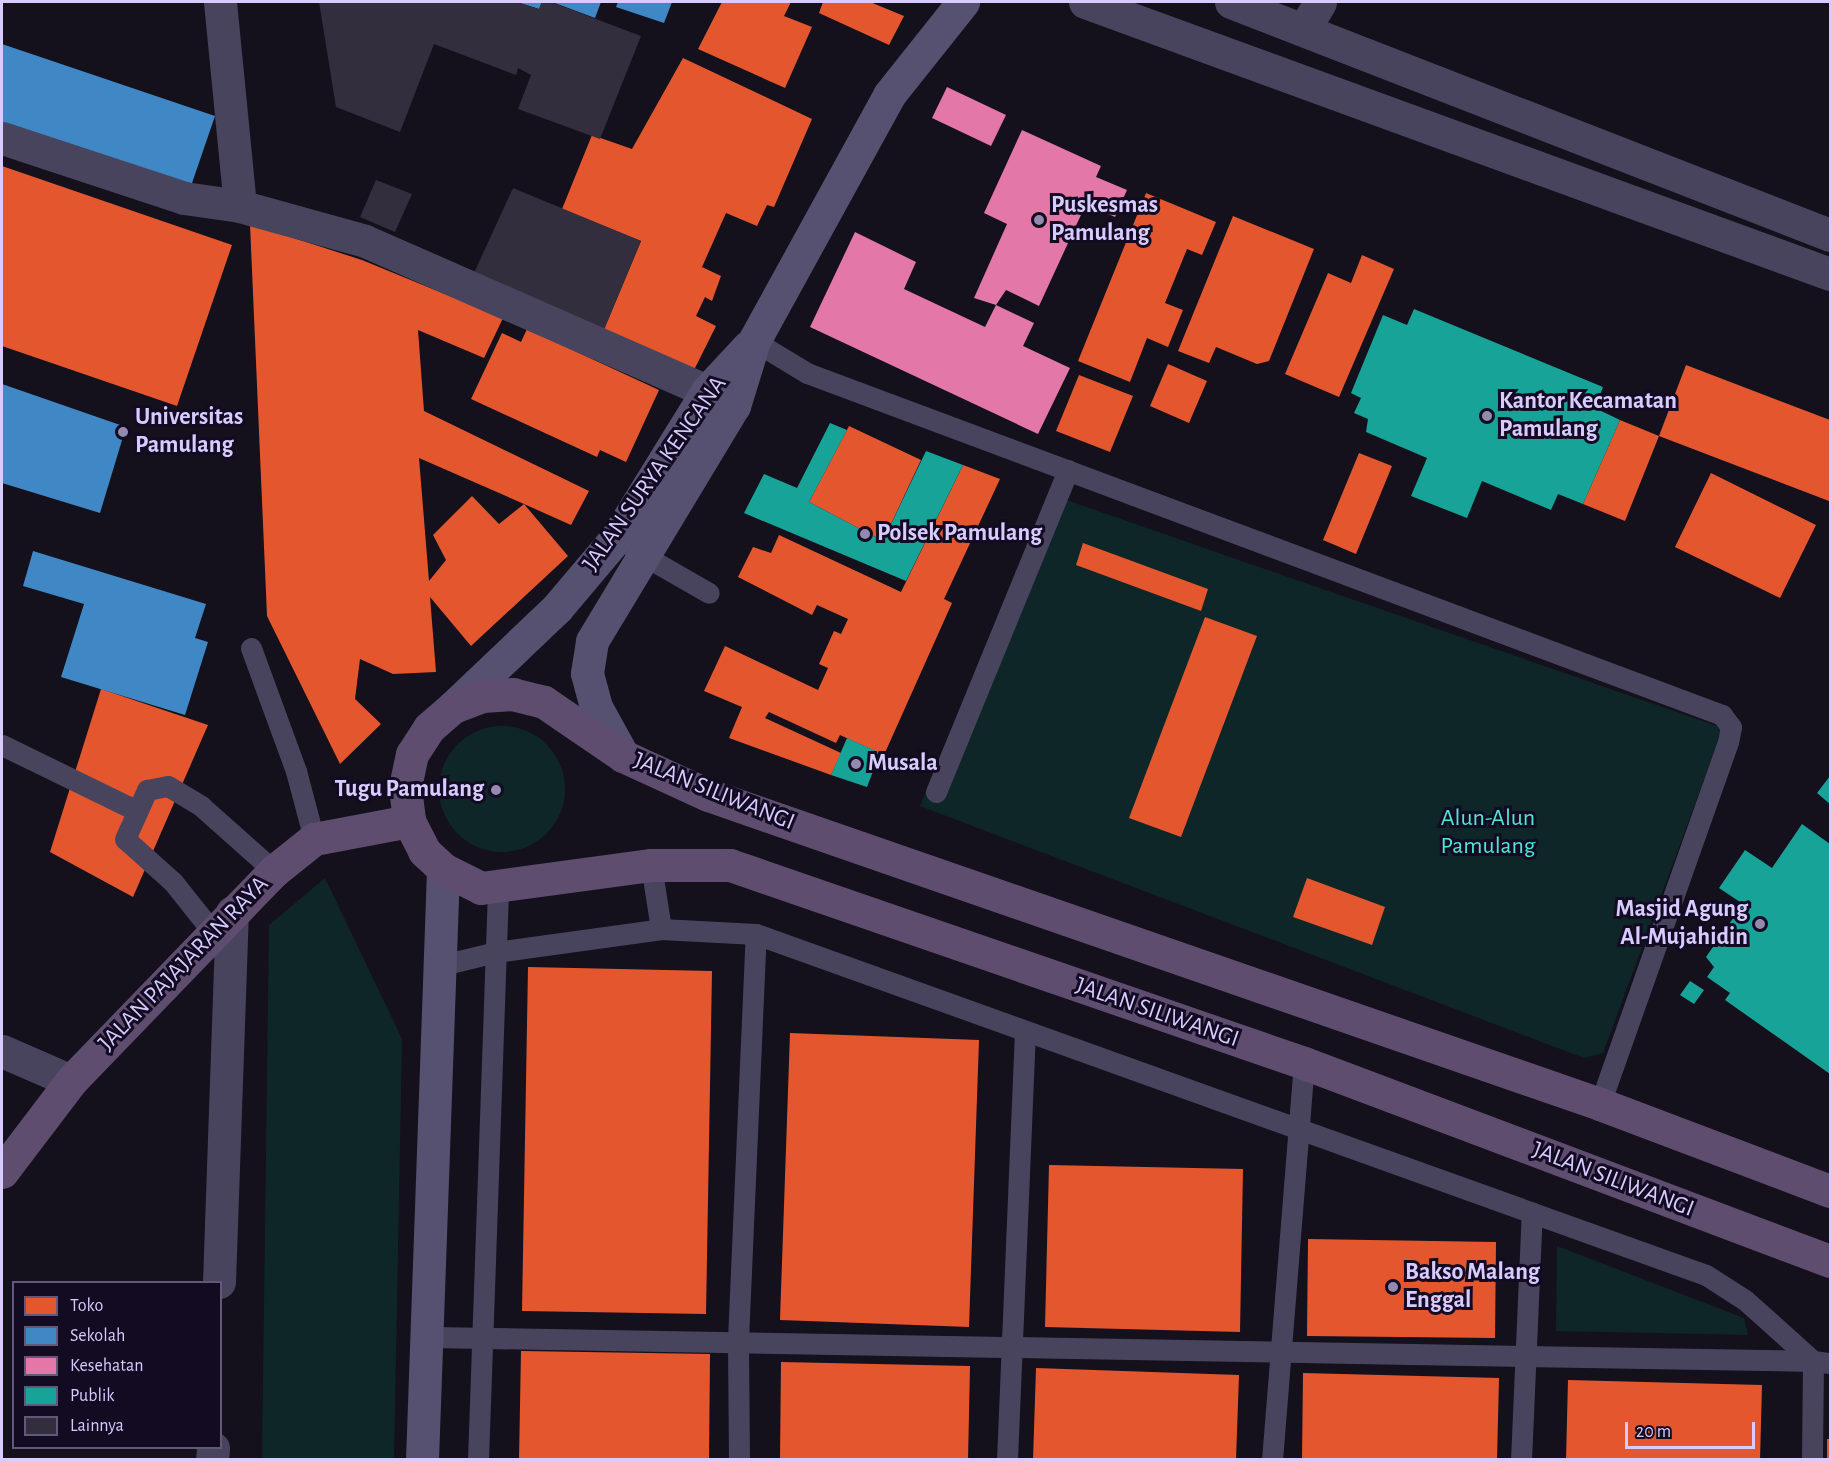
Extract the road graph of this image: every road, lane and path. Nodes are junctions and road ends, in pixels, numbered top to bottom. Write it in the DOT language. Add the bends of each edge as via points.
graph roads {
  1 [pos="220,2"];
  2 [pos="963,2"];
  3 [pos="1085,2"];
  4 [pos="1231,2"];
  5 [pos="1320,2"];
  6 [pos="1304,29"];
  7 [pos="1566,133"];
  8 [pos="2,138"];
  9 [pos="1555,171"];
  10 [pos="240,206"];
  11 [pos="1830,235"];
  12 [pos="1830,274"];
  13 [pos="754,341"];
  14 [pos="707,391"];
  15 [pos="1068,470"];
  16 [pos="617,537"];
  17 [pos="644,557"];
  18 [pos="709,593"];
  19 [pos="251,648"];
  20 [pos="453,707"];
  21 [pos="2,745"];
  22 [pos="623,756"];
  23 [pos="936,792"];
  24 [pos="135,810"];
  25 [pos="409,821"];
  26 [pos="314,839"];
  27 [pos="651,865"];
  28 [pos="443,869"];
  29 [pos="274,871"];
  30 [pos="498,889"];
  31 [pos="222,922"];
  32 [pos="661,929"];
  33 [pos="756,934"];
  34 [pos="496,952"];
  35 [pos="438,966"];
  36 [pos="1025,1031"];
  37 [pos="2,1051"];
  38 [pos="1304,1063"];
  39 [pos="71,1081"];
  40 [pos="1600,1104"];
  41 [pos="1295,1130"];
  42 [pos="2,1172"];
  43 [pos="1830,1191"];
  44 [pos="1532,1212"];
  45 [pos="1830,1261"];
  46 [pos="219,1281"];
  47 [pos="430,1337"];
  48 [pos="484,1338"];
  49 [pos="738,1340"];
  50 [pos="1012,1345"];
  51 [pos="1276,1350"];
  52 [pos="1522,1355"];
  53 [pos="1822,1362"];
  54 [pos="422,1460"];
  55 [pos="478,1460"];
  56 [pos="739,1460"];
  57 [pos="1007,1460"];
  58 [pos="1272,1460"];
  59 [pos="1521,1460"];
  60 [pos="1812,1460"];
  1 -- 10 [label="street"];
  2 -- 13 [label="main road, JALAN SURYA KENCANA" via="889,94"];
  3 -- 9 [label="street"];
  4 -- 6 [label="street"];
  5 -- 6 [label="street"];
  6 -- 7 [label="street"];
  7 -- 9 [label="street"];
  7 -- 11 [label="street"];
  8 -- 10 [label="street" via="184,198"];
  9 -- 12 [label="street"];
  10 -- 14 [label="street" via="365,241"];
  13 -- 14 [label="main road, JALAN SURYA KENCANA"];
  13 -- 15 [label="lane" via="807,373"];
  13 -- 17 [label="main road, JALAN SURYA KENCANA" via="734,406"];
  14 -- 16 [label="main road, JALAN SURYA KENCANA"];
  15 -- 23 [label="lane"];
  15 -- 40 [label="lane" via="1722,715 1731,727 1728,742"];
  16 -- 17 [label="lane"];
  16 -- 20 [label="main road, JALAN SURYA KENCANA" via="557,608"];
  17 -- 18 [label="lane"];
  17 -- 22 [label="main road, JALAN SURYA KENCANA" via="592,642 587,673 596,707"];
  19 -- 26 [label="lane" via="296,771"];
  20 -- 22 [label="main road, JALAN SILIWANGI" via="482,696 513,694 544,702"];
  20 -- 25 [label="main road, JALAN SILIWANGI" via="429,728 412,754 405,787"];
  21 -- 24 [label="lane"];
  22 -- 40 [label="main road, JALAN SILIWANGI" via="719,799"];
  24 -- 29 [label="lane" via="147,790 168,786 201,806"];
  24 -- 31 [label="lane" via="125,839 130,847"];
  25 -- 26 [label="main road, JALAN PAJAJARAN RAYA"];
  25 -- 28 [label="main road, JALAN SILIWANGI" via="424,851"];
  26 -- 29 [label="main road, JALAN PAJAJARAN RAYA"];
  27 -- 30 [label="main road, JALAN SILIWANGI"];
  27 -- 32 [label="lane"];
  27 -- 38 [label="main road, JALAN SILIWANGI" via="730,866"];
  28 -- 30 [label="main road, JALAN SILIWANGI" via="481,888"];
  28 -- 35 [label="main road"];
  29 -- 31 [label="main road, JALAN PAJAJARAN RAYA"];
  30 -- 34 [label="lane"];
  31 -- 39 [label="main road, JALAN PAJAJARAN RAYA"];
  31 -- 46 [label="street"];
  32 -- 33 [label="lane"];
  32 -- 34 [label="lane"];
  33 -- 36 [label="lane"];
  33 -- 49 [label="lane"];
  34 -- 35 [label="lane"];
  34 -- 48 [label="lane"];
  35 -- 47 [label="main road"];
  36 -- 41 [label="lane"];
  36 -- 50 [label="lane"];
  37 -- 39 [label="street"];
  38 -- 41 [label="lane"];
  38 -- 45 [label="main road, JALAN SILIWANGI"];
  39 -- 42 [label="main road, JALAN PAJAJARAN RAYA"];
  40 -- 43 [label="main road, JALAN SILIWANGI"];
  41 -- 44 [label="lane"];
  41 -- 51 [label="lane"];
  44 -- 52 [label="lane"];
  44 -- 53 [label="lane" via="1706,1275 1745,1300"];
  47 -- 48 [label="lane"];
  47 -- 54 [label="main road"];
  48 -- 49 [label="lane"];
  48 -- 55 [label="lane"];
  49 -- 50 [label="lane"];
  49 -- 56 [label="lane"];
  50 -- 51 [label="lane"];
  50 -- 57 [label="lane"];
  51 -- 52 [label="lane"];
  51 -- 58 [label="lane"];
  52 -- 53 [label="lane"];
  52 -- 59 [label="lane"];
  53 -- 60 [label="lane"];
}
